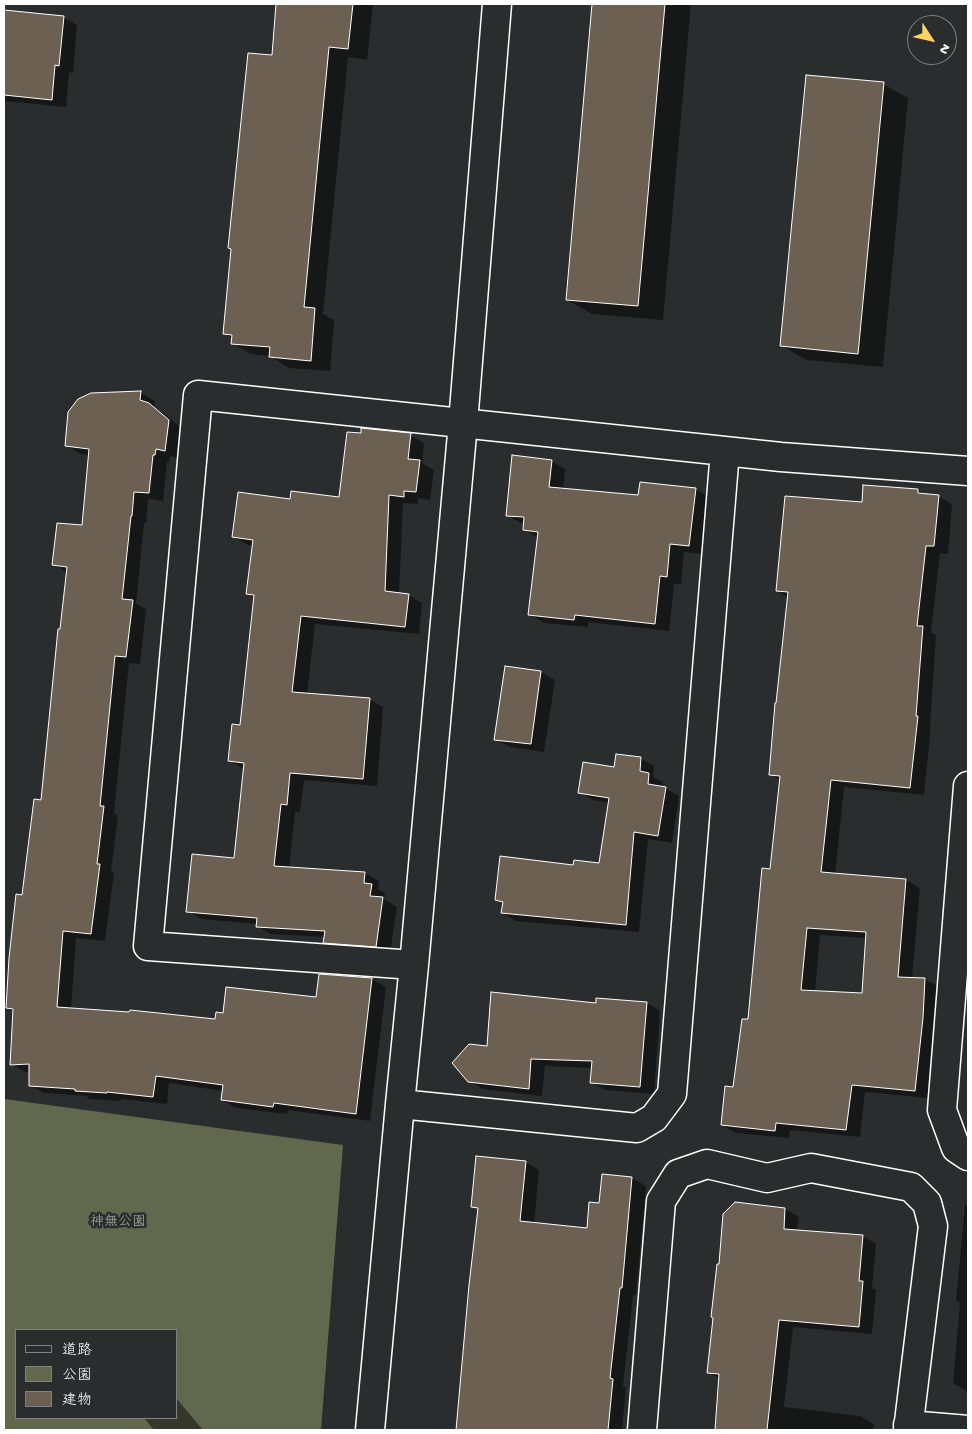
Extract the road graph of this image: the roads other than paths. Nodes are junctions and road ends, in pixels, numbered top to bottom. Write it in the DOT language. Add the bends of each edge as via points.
graph roads {
  1 [pos="498,4"];
  2 [pos="463,423"];
  3 [pos="725,451"];
  4 [pos="968,471"];
  5 [pos="968,786"];
  6 [pos="414,966"];
  7 [pos="400,1104"];
  8 [pos="968,1156"];
  9 [pos="908,1427"];
  10 [pos="370,1430"];
  11 [pos="642,1430"];
  12 [pos="968,1430"];
  1 -- 2 [label="street"];
  2 -- 3 [label="street"];
  2 -- 6 [label="street"];
  2 -- 6 [label="street" via="198,395 154,877 148,946"];
  3 -- 4 [label="street"];
  3 -- 7 [label="street" via="672,1094 654,1118 636,1128"];
  5 -- 8 [label="street" via="942,1110 956,1148"];
  6 -- 7 [label="street"];
  7 -- 10 [label="street"];
  9 -- 11 [label="street" via="933,1226 927,1203 911,1187 811,1168 767,1178 706,1164 678,1174 661,1201"];
  9 -- 12 [label="street"];
}
